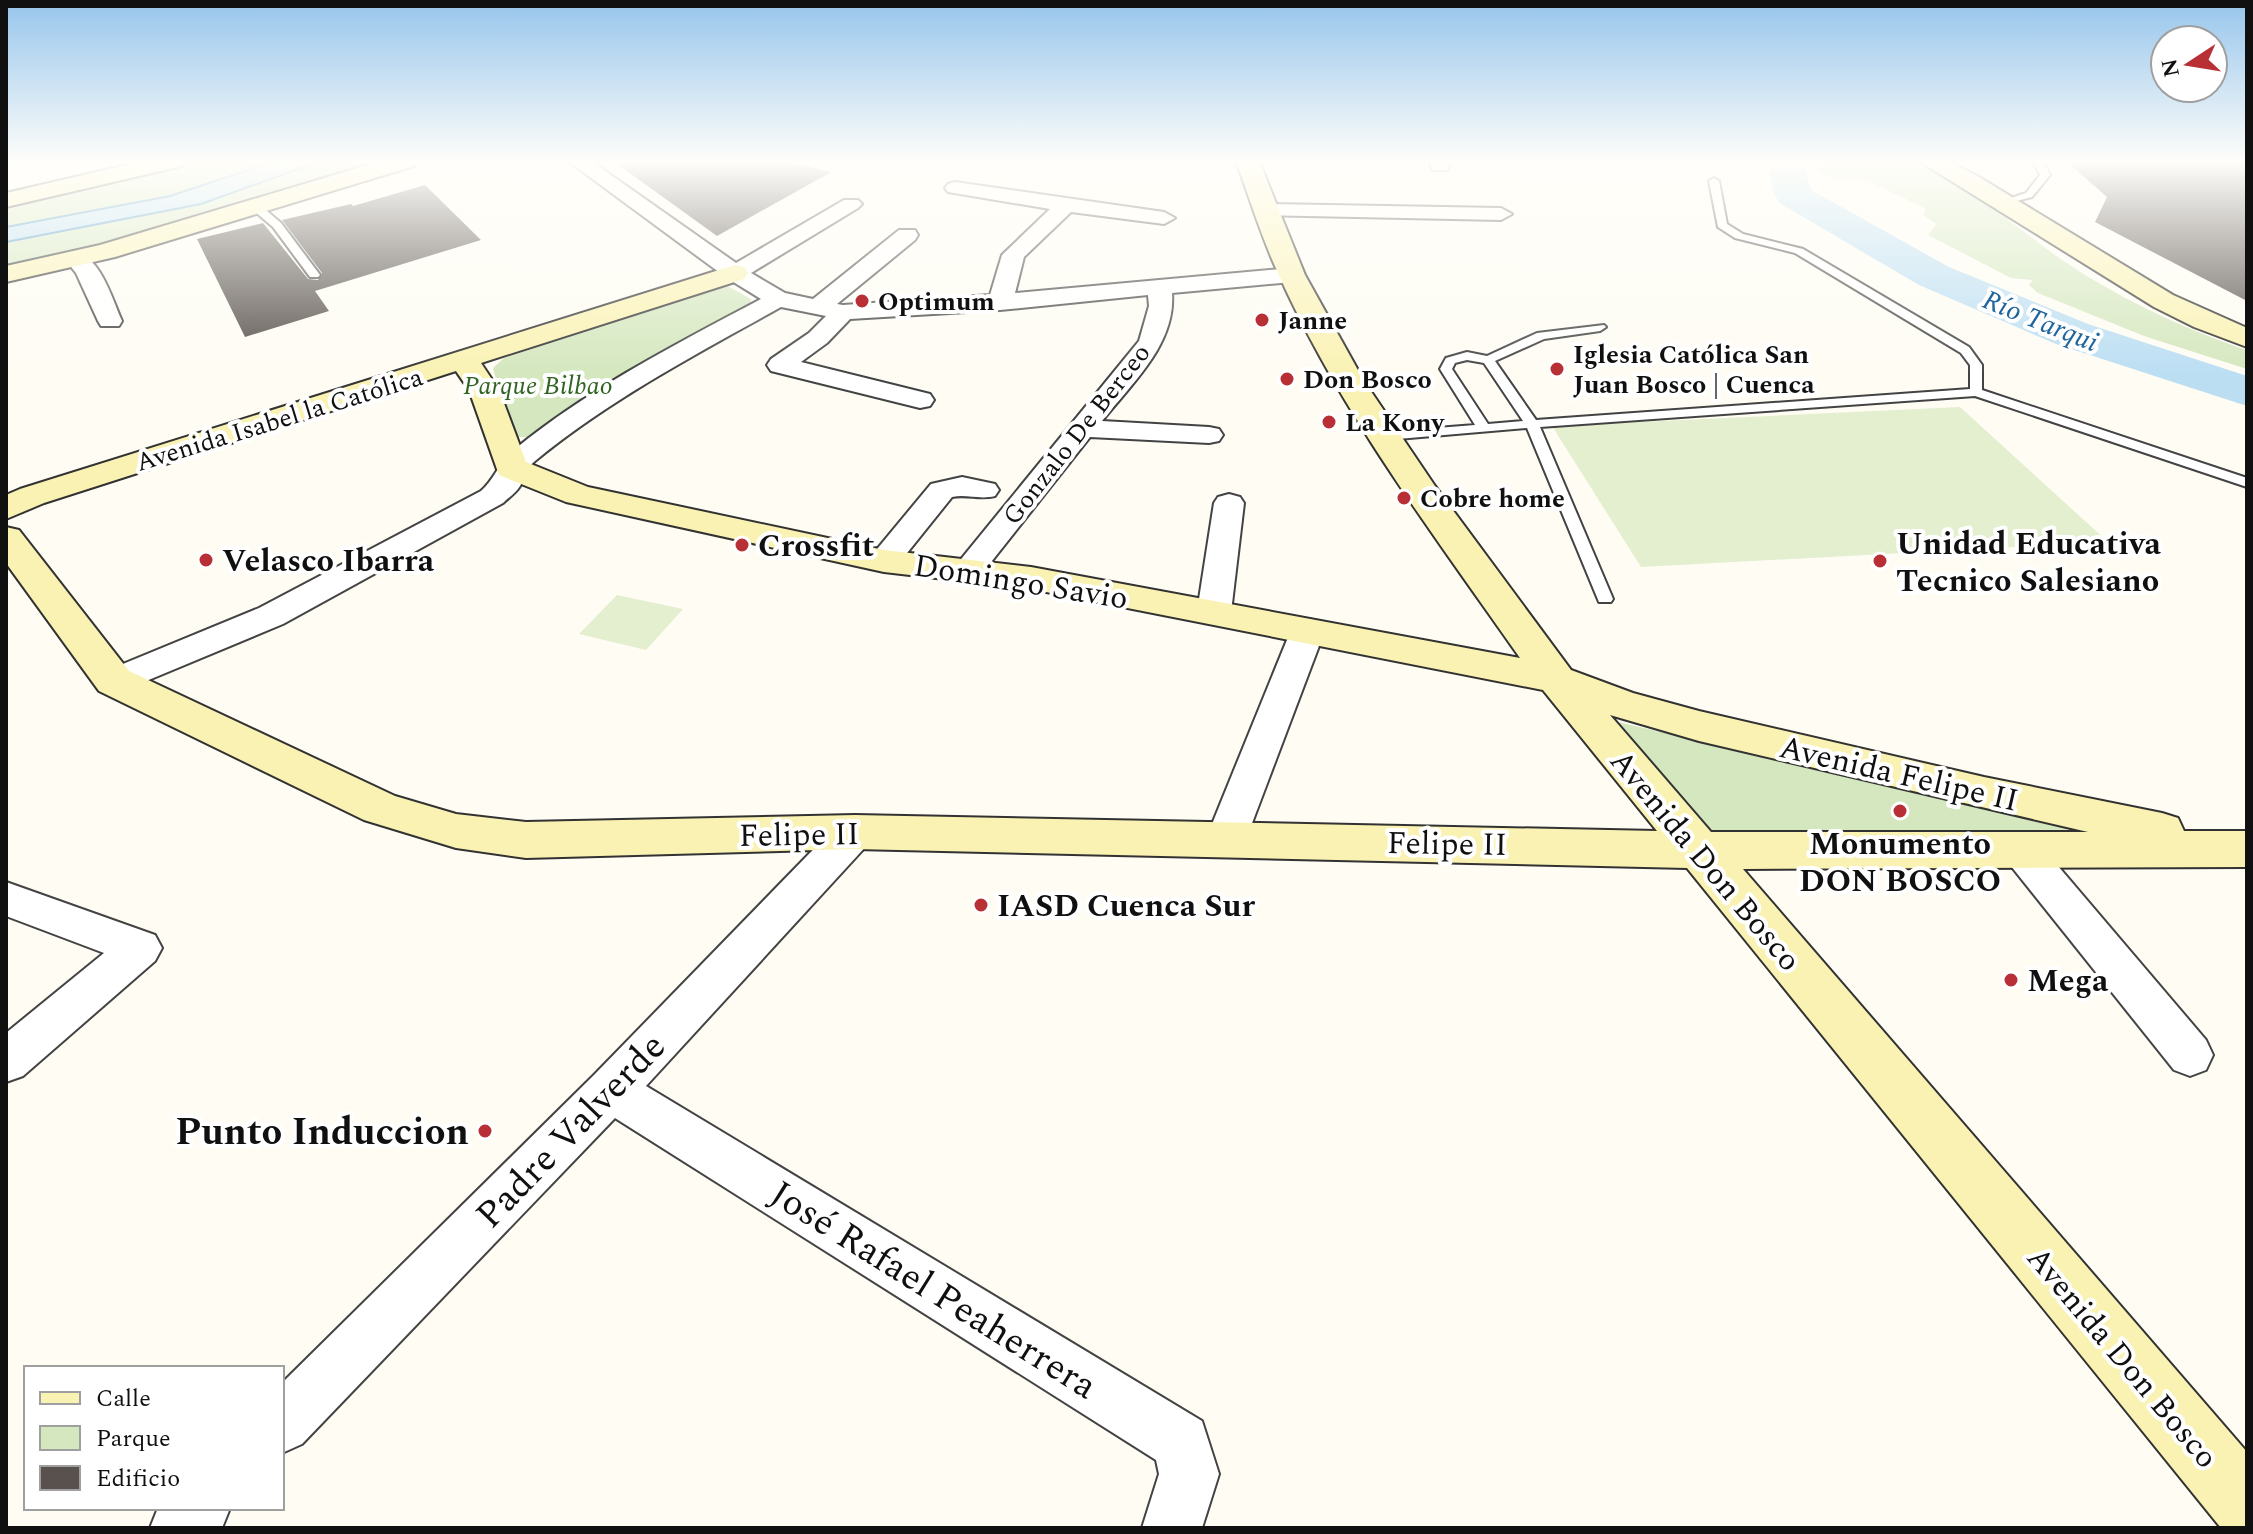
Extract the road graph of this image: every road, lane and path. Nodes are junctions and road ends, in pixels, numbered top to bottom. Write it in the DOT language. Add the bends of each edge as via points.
graph roads {
  1 [pos="168,233"];
  2 [pos="283,233"];
  3 [pos="678,233"];
  4 [pos="803,233"];
  5 [pos="1037,233"];
  6 [pos="1276,233"];
  7 [pos="1734,233"];
  8 [pos="2053,233"];
  9 [pos="907,235"];
  10 [pos="75,258"];
  11 [pos="735,273"];
  12 [pos="6,274"];
  13 [pos="314,275"];
  14 [pos="1292,275"];
  15 [pos="1160,289"];
  16 [pos="778,299"];
  17 [pos="1000,303"];
  18 [pos="830,310"];
  19 [pos="110,321"];
  20 [pos="1600,327"];
  21 [pos="2247,338"];
  22 [pos="1488,360"];
  23 [pos="465,361"];
  24 [pos="1976,392"];
  25 [pos="920,400"];
  26 [pos="1532,424"];
  27 [pos="1082,428"];
  28 [pos="1484,428"];
  29 [pos="1209,435"];
  30 [pos="1386,436"];
  31 [pos="511,468"];
  32 [pos="2247,483"];
  33 [pos="984,490"];
  34 [pos="1229,503"];
  35 [pos="6,508"];
  36 [pos="6,538"];
  37 [pos="884,561"];
  38 [pos="969,569"];
  39 [pos="1605,599"];
  40 [pos="1214,612"];
  41 [pos="1308,630"];
  42 [pos="1557,680"];
  43 [pos="114,681"];
  44 [pos="855,832"];
  45 [pos="1226,839"];
  46 [pos="2247,846"];
  47 [pos="1697,849"];
  48 [pos="2021,850"];
  49 [pos="6,899"];
  50 [pos="2190,1055"];
  51 [pos="6,1061"];
  52 [pos="611,1090"];
  53 [pos="284,1422"];
  54 [pos="2247,1505"];
  55 [pos="198,1510"];
  56 [pos="180,1528"];
  57 [pos="1172,1528"];
  1 -- 10 [label="street"];
  2 -- 13 [label="lane"];
  3 -- 11 [label="street"];
  4 -- 11 [label="street"];
  5 -- 17 [label="street" via="1013,255"];
  6 -- 14 [label="street, Avenida Don Bosco"];
  7 -- 24 [label="lane" via="1799,251 1965,350 1976,365"];
  8 -- 21 [label="street" via="2152,297"];
  9 -- 18 [label="street"];
  10 -- 12 [label="street"];
  10 -- 19 [label="street" via="87,271"];
  11 -- 16 [label="street"];
  11 -- 23 [label="street, Avenida Isabel la Católica"];
  14 -- 15 [label="street"];
  14 -- 30 [label="street, Avenida Don Bosco" via="1349,381"];
  15 -- 17 [label="street"];
  15 -- 27 [label="street, Gonzalo De Berceo" via="1151,342"];
  16 -- 18 [label="street"];
  16 -- 31 [label="street" via="639,375"];
  17 -- 18 [label="street"];
  18 -- 25 [label="street" via="818,338 780,365"];
  20 -- 22 [label="lane" via="1541,336"];
  22 -- 26 [label="lane"];
  22 -- 28 [label="lane" via="1467,356 1450,361 1446,369"];
  23 -- 31 [label="street" via="484,390"];
  23 -- 35 [label="street, Avenida Isabel la Católica" via="61,486"];
  24 -- 26 [label="lane"];
  24 -- 32 [label="lane"];
  26 -- 28 [label="lane"];
  26 -- 39 [label="lane"];
  27 -- 29 [label="street"];
  27 -- 38 [label="street, Gonzalo De Berceo"];
  28 -- 30 [label="lane"];
  30 -- 42 [label="street, Avenida Don Bosco"];
  31 -- 37 [label="street, Domingo Savio" via="578,495"];
  31 -- 43 [label="street" via="507,484 492,497 378,559 271,616"];
  33 -- 37 [label="street" via="942,490"];
  34 -- 40 [label="street"];
  36 -- 43 [label="street, Felipe II"];
  37 -- 38 [label="street, Domingo Savio"];
  38 -- 40 [label="street, Domingo Savio"];
  40 -- 41 [label="street, Domingo Savio"];
  41 -- 42 [label="street, Domingo Savio"];
  41 -- 45 [label="street"];
  42 -- 46 [label="street, Avenida Felipe II" via="1699,726 2088,816"];
  42 -- 47 [label="street, Avenida Don Bosco"];
  43 -- 44 [label="street, Felipe II" via="380,808 456,831 526,840"];
  44 -- 45 [label="street, Felipe II"];
  44 -- 52 [label="street, Padre Valverde"];
  45 -- 47 [label="street, Felipe II"];
  46 -- 48 [label="street, Avenida Felipe II"];
  47 -- 48 [label="street, Avenida Felipe II"];
  47 -- 54 [label="street, Avenida Don Bosco"];
  48 -- 50 [label="street"];
  49 -- 51 [label="street" via="140,948"];
  52 -- 53 [label="street, Padre Valverde"];
  52 -- 57 [label="street, José Rafael Peaherrera" via="1181,1442 1189,1474"];
  55 -- 56 [label="street"];
}
